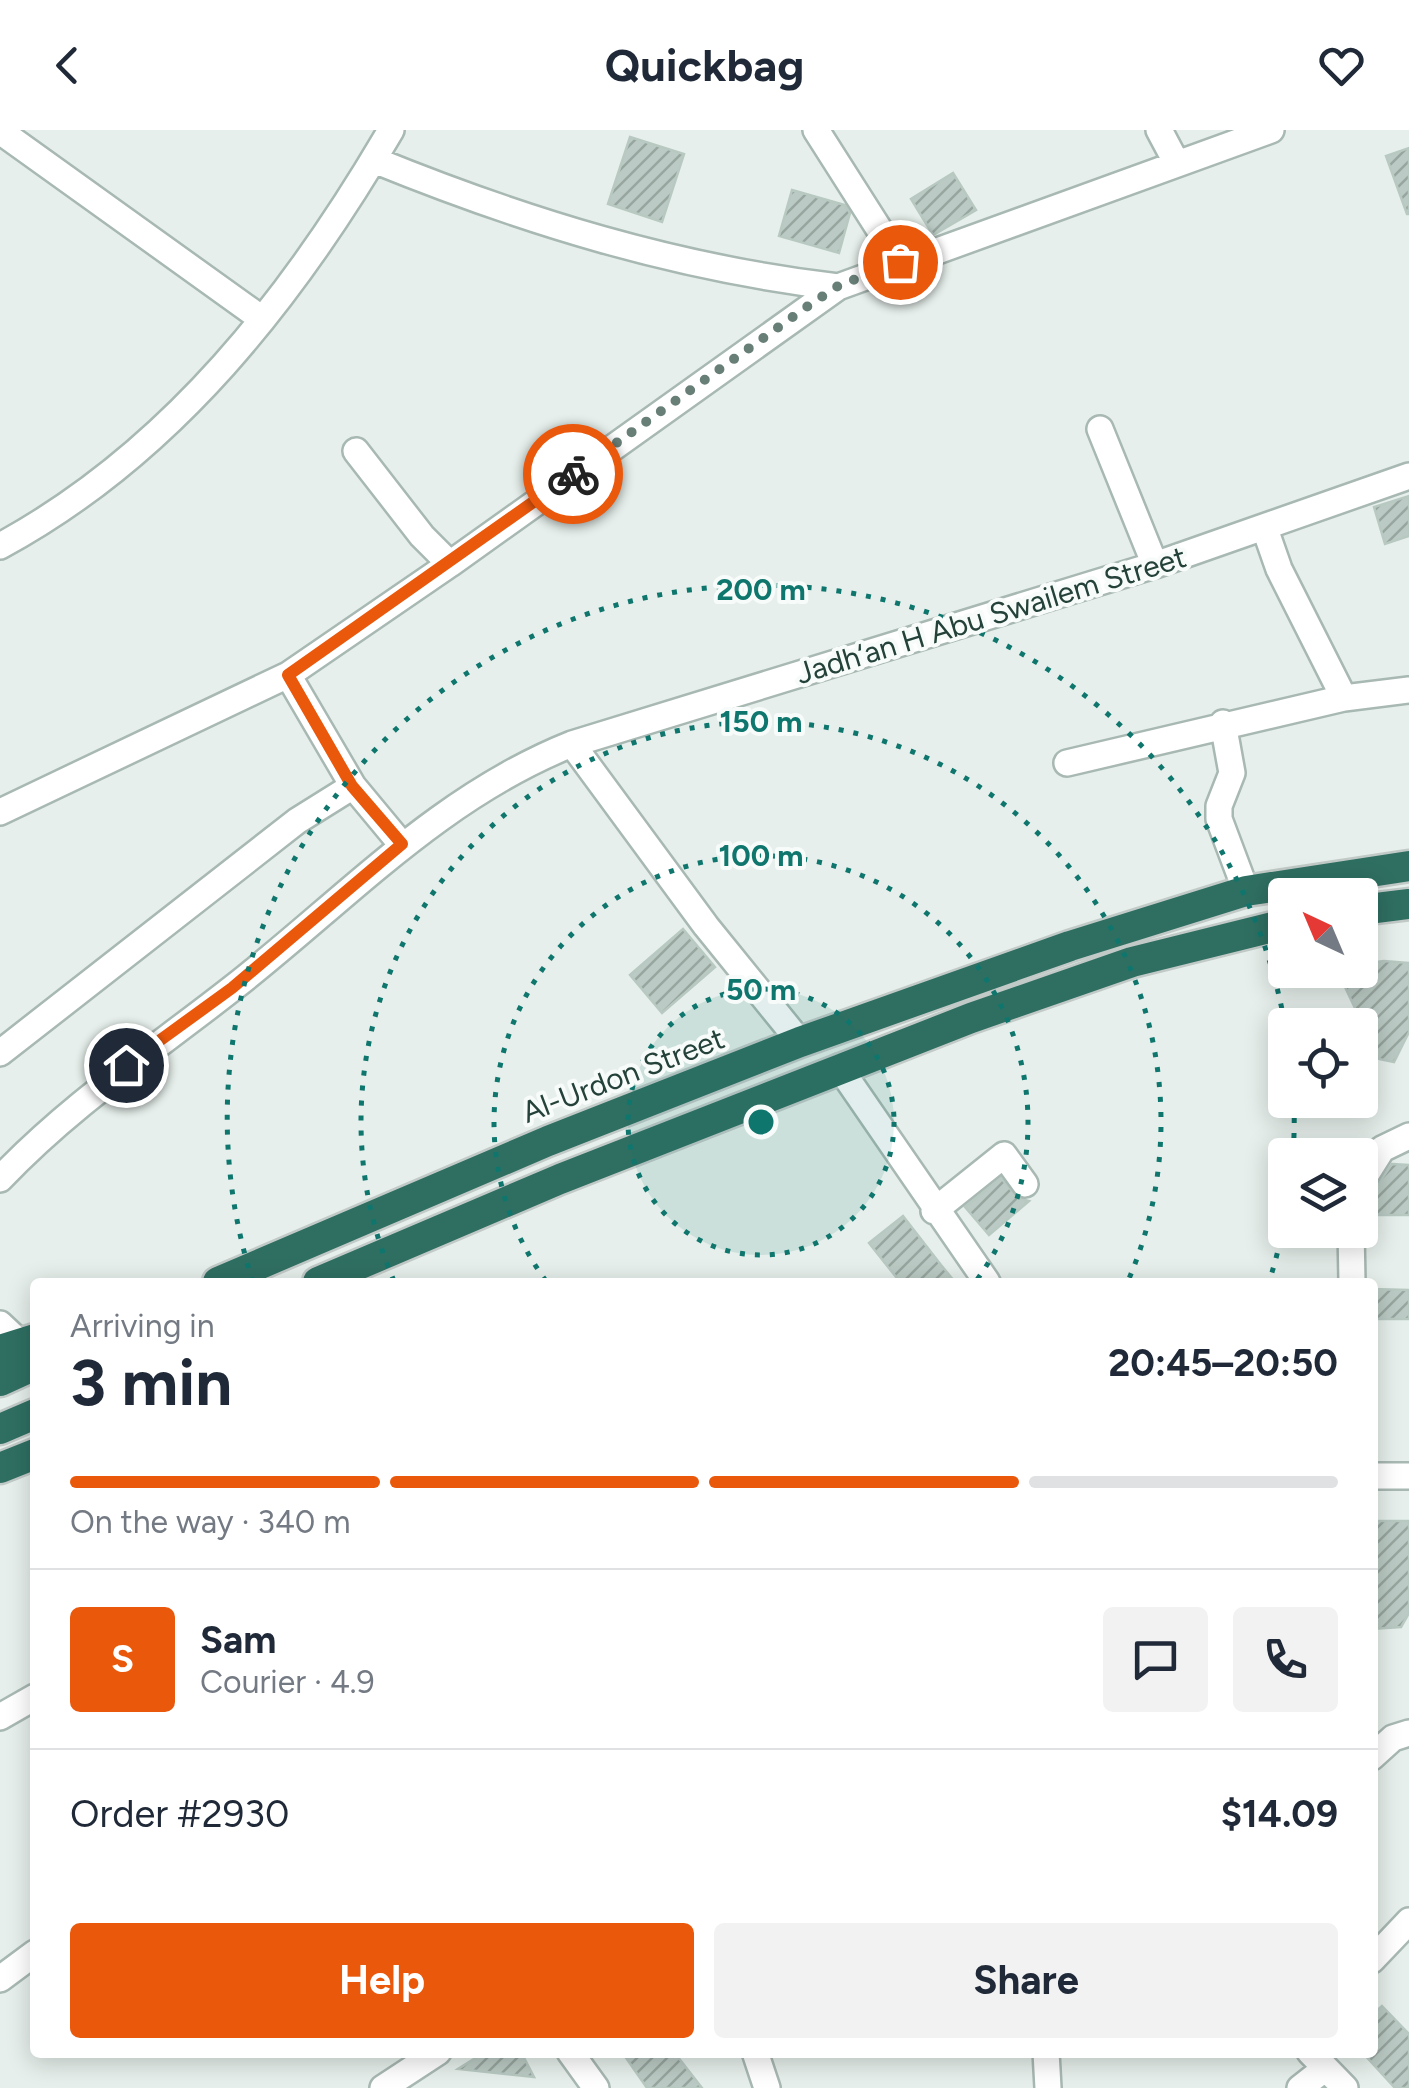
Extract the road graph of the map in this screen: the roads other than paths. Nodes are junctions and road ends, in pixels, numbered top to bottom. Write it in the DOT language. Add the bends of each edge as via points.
graph roads {
  1 [pos="0,130"];
  2 [pos="816,130"];
  3 [pos="1159,130"];
  4 [pos="1271,130"];
  5 [pos="378,141"];
  6 [pos="1176,162"];
  7 [pos="900,262"];
  8 [pos="838,286"];
  9 [pos="262,320"];
  10 [pos="1100,429"];
  11 [pos="356,451"];
  12 [pos="1409,476"];
  13 [pos="1265,529"];
  14 [pos="0,546"];
  15 [pos="450,564"];
  16 [pos="1155,564"];
  17 [pos="288,675"];
  18 [pos="1409,690"];
  19 [pos="1344,698"];
  20 [pos="1224,723"];
  21 [pos="572,744"];
  22 [pos="1066,763"];
  23 [pos="352,786"];
  24 [pos="0,812"];
  25 [pos="402,844"];
  26 [pos="1409,866"];
  27 [pos="1246,892"];
  28 [pos="1409,904"];
  29 [pos="1378,908"];
  30 [pos="1268,928"];
  31 [pos="800,1042"];
  32 [pos="0,1053"];
  33 [pos="839,1067"];
  34 [pos="1409,1136"];
  35 [pos="1378,1155"];
  36 [pos="0,1179"];
  37 [pos="1025,1184"];
  38 [pos="934,1211"];
  39 [pos="1351,1248"];
  40 [pos="227,1278"];
  41 [pos="328,1278"];
  42 [pos="984,1278"];
  43 [pos="1352,1278"];
  44 [pos="21,1346"];
  45 [pos="0,1381"];
  46 [pos="30,1416"];
  47 [pos="0,1430"];
  48 [pos="30,1456"];
  49 [pos="0,1468"];
  50 [pos="1378,1476"];
  51 [pos="1409,1476"];
  52 [pos="30,1700"];
  53 [pos="0,1717"];
  54 [pos="1409,1733"];
  55 [pos="1378,1752"];
  56 [pos="1409,1920"];
  57 [pos="1378,1954"];
  58 [pos="30,1957"];
  59 [pos="0,1979"];
  60 [pos="429,2058"];
  61 [pos="574,2058"];
  62 [pos="757,2058"];
  63 [pos="1046,2058"];
  64 [pos="1321,2070"];
  65 [pos="383,2088"];
  66 [pos="596,2088"];
  67 [pos="767,2088"];
  68 [pos="1048,2088"];
  69 [pos="1300,2088"];
  70 [pos="1346,2088"];
  1 -- 9 [label="street"];
  2 -- 7 [label="street"];
  3 -- 6 [label="street"];
  4 -- 6 [label="street"];
  5 -- 8 [label="street" via="500,209 645,253 746,276"];
  5 -- 9 [label="street" via="324,238"];
  6 -- 7 [label="street"];
  7 -- 8 [label="street"];
  8 -- 15 [label="street"];
  9 -- 14 [label="street" via="172,420 102,482"];
  10 -- 16 [label="street"];
  11 -- 15 [label="street"];
  12 -- 13 [label="street, Jadh‘an H Abu Swailem Street"];
  13 -- 16 [label="street, Jadh‘an H Abu Swailem Street"];
  13 -- 19 [label="street"];
  15 -- 17 [label="street"];
  16 -- 21 [label="street, Jadh‘an H Abu Swailem Street"];
  17 -- 23 [label="street"];
  17 -- 24 [label="street"];
  18 -- 19 [label="street"];
  19 -- 20 [label="street"];
  20 -- 22 [label="street"];
  20 -- 27 [label="street" via="1232,773 1220,819"];
  21 -- 25 [label="street, Jadh‘an H Abu Swailem Street" via="469,796"];
  21 -- 31 [label="street"];
  23 -- 25 [label="street"];
  23 -- 32 [label="street" via="297,821"];
  25 -- 36 [label="street, Jadh‘an H Abu Swailem Street" via="232,988 43,1134"];
  26 -- 27 [label="highway, Al-Urdon Street"];
  27 -- 31 [label="highway, Al-Urdon Street"];
  28 -- 29 [label="highway"];
  30 -- 33 [label="highway" via="1132,962"];
  31 -- 40 [label="highway, Al-Urdon Street"];
  33 -- 38 [label="street"];
  33 -- 41 [label="highway"];
  34 -- 35 [label="street"];
  37 -- 38 [label="street" via="1004,1155"];
  38 -- 42 [label="street"];
  39 -- 43 [label="street"];
  44 -- 45 [label="highway"];
  46 -- 47 [label="highway"];
  48 -- 49 [label="highway"];
  50 -- 51 [label="street"];
  52 -- 53 [label="street"];
  54 -- 55 [label="street"];
  56 -- 57 [label="street"];
  58 -- 59 [label="street"];
  60 -- 65 [label="street"];
  61 -- 66 [label="street"];
  62 -- 67 [label="street"];
  63 -- 68 [label="street"];
  64 -- 69 [label="street"];
  64 -- 70 [label="street"];
}
